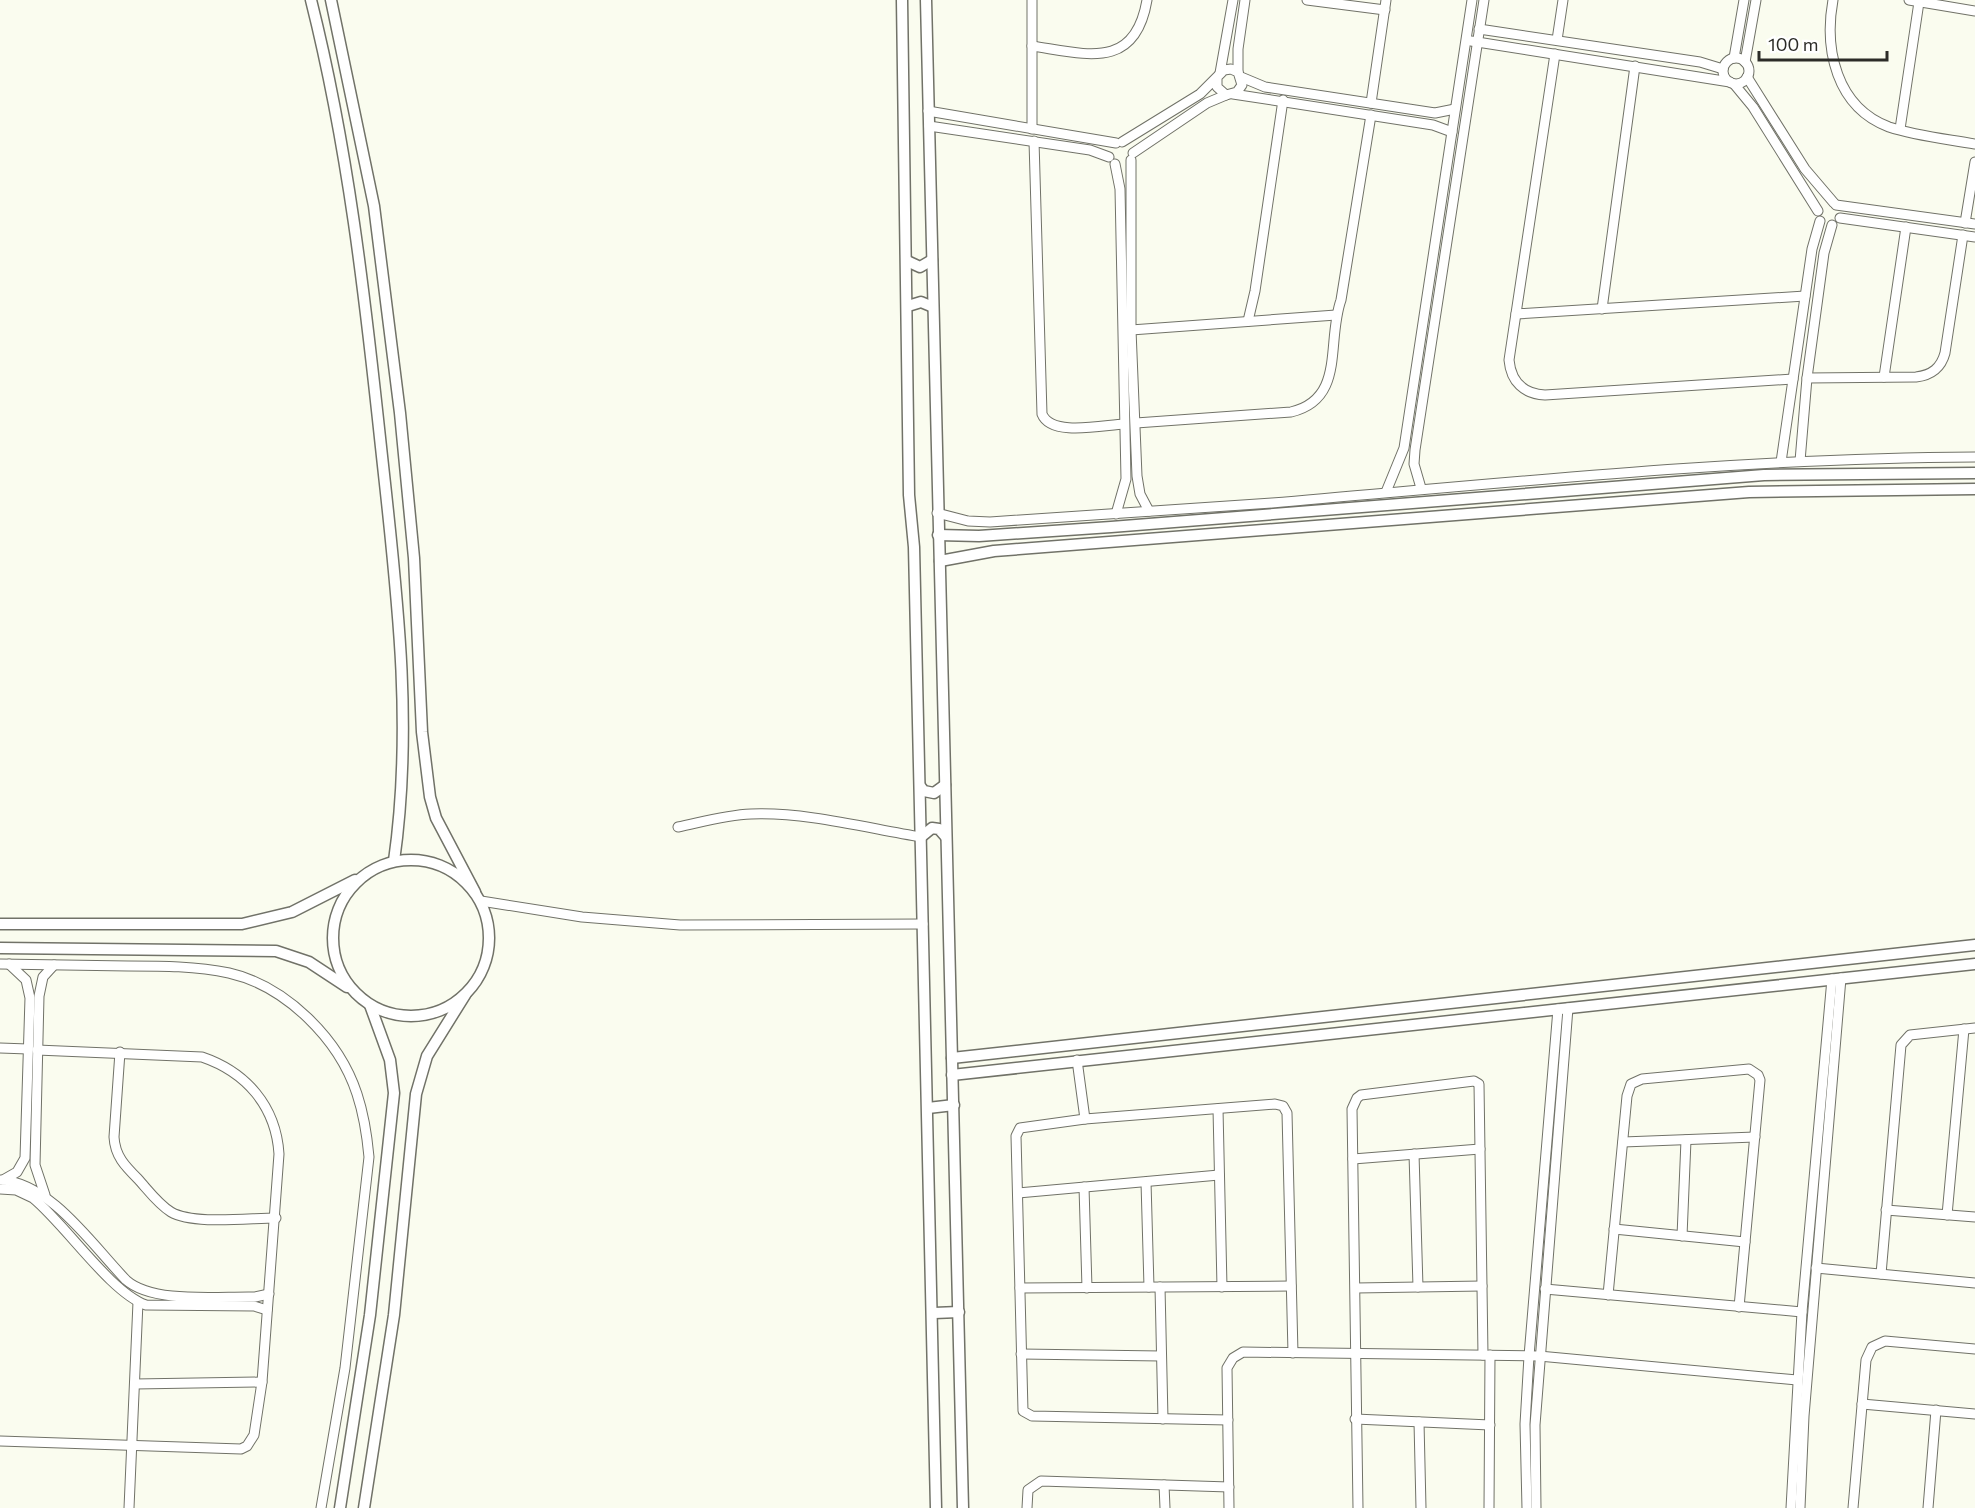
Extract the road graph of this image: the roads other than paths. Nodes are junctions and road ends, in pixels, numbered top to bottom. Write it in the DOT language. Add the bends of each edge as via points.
graph roads {
  1 [pos="310,0"];
  2 [pos="331,0"];
  3 [pos="902,0"];
  4 [pos="926,0"];
  5 [pos="1032,0"];
  6 [pos="1147,0"];
  7 [pos="1233,0"];
  8 [pos="1245,0"];
  9 [pos="1307,0"];
  10 [pos="1472,0"];
  11 [pos="1484,0"];
  12 [pos="1563,0"];
  13 [pos="1744,0"];
  14 [pos="1756,0"];
  15 [pos="1833,0"];
  16 [pos="1909,0"];
  17 [pos="1919,2"];
  18 [pos="1386,5"];
  19 [pos="1975,11"];
  20 [pos="1479,29"];
  21 [pos="1466,40"];
  22 [pos="1557,40"];
  23 [pos="1477,42"];
  24 [pos="1032,46"];
  25 [pos="1555,54"];
  26 [pos="1734,58"];
  27 [pos="1745,62"];
  28 [pos="1635,66"];
  29 [pos="1724,69"];
  30 [pos="1240,75"];
  31 [pos="1219,76"];
  32 [pos="1747,77"];
  33 [pos="1732,83"];
  34 [pos="1230,95"];
  35 [pos="1283,100"];
  36 [pos="1371,103"];
  37 [pos="1455,110"];
  38 [pos="928,111"];
  39 [pos="1371,115"];
  40 [pos="929,126"];
  41 [pos="1032,129"];
  42 [pos="1900,129"];
  43 [pos="1452,132"];
  44 [pos="1034,141"];
  45 [pos="1119,143"];
  46 [pos="1975,144"];
  47 [pos="1132,157"];
  48 [pos="1112,161"];
  49 [pos="1975,162"];
  50 [pos="1835,204"];
  51 [pos="1818,211"];
  52 [pos="1840,218"];
  53 [pos="1820,221"];
  54 [pos="1970,223"];
  55 [pos="1832,225"];
  56 [pos="1906,227"];
  57 [pos="1963,235"];
  58 [pos="1975,237"];
  59 [pos="932,260"];
  60 [pos="907,261"];
  61 [pos="1805,296"];
  62 [pos="908,306"];
  63 [pos="933,308"];
  64 [pos="1602,309"];
  65 [pos="1516,314"];
  66 [pos="1336,315"];
  67 [pos="1248,321"];
  68 [pos="1131,330"];
  69 [pos="1884,377"];
  70 [pos="1807,378"];
  71 [pos="1793,379"];
  72 [pos="1136,423"];
  73 [pos="1124,424"];
  74 [pos="1975,457"];
  75 [pos="1800,461"];
  76 [pos="1781,462"];
  77 [pos="1975,473"];
  78 [pos="1421,488"];
  79 [pos="1975,489"];
  80 [pos="1386,492"];
  81 [pos="1375,506"];
  82 [pos="1149,511"];
  83 [pos="937,513"];
  84 [pos="1116,514"];
  85 [pos="1376,522"];
  86 [pos="938,535"];
  87 [pos="940,561"];
  88 [pos="945,785"];
  89 [pos="920,786"];
  90 [pos="678,828"];
  91 [pos="921,837"];
  92 [pos="946,837"];
  93 [pos="394,861"];
  94 [pos="366,874"];
  95 [pos="478,896"];
  96 [pos="0,924"];
  97 [pos="923,924"];
  98 [pos="1975,945"];
  99 [pos="0,948"];
  100 [pos="4,964"];
  101 [pos="1975,964"];
  102 [pos="54,965"];
  103 [pos="1755,968"];
  104 [pos="1836,979"];
  105 [pos="1757,987"];
  106 [pos="354,992"];
  107 [pos="465,995"];
  108 [pos="370,1005"];
  109 [pos="1405,1006"];
  110 [pos="1563,1008"];
  111 [pos="1407,1025"];
  112 [pos="1975,1028"];
  113 [pos="1964,1029"];
  114 [pos="0,1048"];
  115 [pos="33,1049"];
  116 [pos="120,1052"];
  117 [pos="952,1058"];
  118 [pos="1077,1060"];
  119 [pos="952,1075"];
  120 [pos="954,1105"];
  121 [pos="928,1108"];
  122 [pos="1218,1109"];
  123 [pos="1085,1119"];
  124 [pos="392,1128"];
  125 [pos="412,1130"];
  126 [pos="1755,1137"];
  127 [pos="1686,1140"];
  128 [pos="1623,1142"];
  129 [pos="1480,1149"];
  130 [pos="1414,1154"];
  131 [pos="1353,1159"];
  132 [pos="1220,1175"];
  133 [pos="1146,1182"];
  134 [pos="1,1183"];
  135 [pos="1084,1187"];
  136 [pos="1018,1192"];
  137 [pos="46,1198"];
  138 [pos="1886,1210"];
  139 [pos="1947,1215"];
  140 [pos="1975,1217"];
  141 [pos="276,1218"];
  142 [pos="1614,1229"];
  143 [pos="1682,1236"];
  144 [pos="1745,1242"];
  145 [pos="1816,1268"];
  146 [pos="1881,1274"];
  147 [pos="1975,1283"];
  148 [pos="1292,1286"];
  149 [pos="1482,1286"];
  150 [pos="1149,1287"];
  151 [pos="1160,1287"];
  152 [pos="1222,1287"];
  153 [pos="1418,1287"];
  154 [pos="1020,1288"];
  155 [pos="1087,1288"];
  156 [pos="1356,1288"];
  157 [pos="1545,1289"];
  158 [pos="270,1294"];
  159 [pos="1608,1295"];
  160 [pos="138,1302"];
  161 [pos="1740,1307"];
  162 [pos="267,1311"];
  163 [pos="959,1312"];
  164 [pos="1802,1312"];
  165 [pos="934,1313"];
  166 [pos="1975,1349"];
  167 [pos="1293,1353"];
  168 [pos="1021,1354"];
  169 [pos="1358,1354"];
  170 [pos="1487,1355"];
  171 [pos="1161,1356"];
  172 [pos="1534,1356"];
  173 [pos="1797,1380"];
  174 [pos="262,1382"];
  175 [pos="135,1384"];
  176 [pos="1862,1404"];
  177 [pos="1936,1410"];
  178 [pos="1975,1414"];
  179 [pos="1163,1419"];
  180 [pos="1355,1419"];
  181 [pos="1228,1420"];
  182 [pos="1419,1422"];
  183 [pos="1490,1425"];
  184 [pos="0,1441"];
  185 [pos="132,1446"];
  186 [pos="1164,1485"];
  187 [pos="1229,1487"];
  188 [pos="129,1508"];
  189 [pos="321,1508"];
  190 [pos="340,1508"];
  191 [pos="364,1508"];
  192 [pos="936,1508"];
  193 [pos="963,1508"];
  194 [pos="1028,1508"];
  195 [pos="1165,1508"];
  196 [pos="1229,1508"];
  197 [pos="1358,1508"];
  198 [pos="1421,1508"];
  199 [pos="1490,1508"];
  200 [pos="1527,1508"];
  201 [pos="1536,1508"];
  202 [pos="1791,1508"];
  203 [pos="1800,1508"];
  204 [pos="1853,1508"];
  205 [pos="1928,1508"];
  1 -- 93 [label="street" via="347,177 367,308 398,604 405,754"];
  2 -- 95 [label="street" via="372,194 388,313 413,548 422,732 430,797 436,818"];
  3 -- 60 [label="street"];
  4 -- 38 [label="street"];
  5 -- 24 [label="street"];
  6 -- 24 [label="street" via="1138,31 1120,49 1095,55"];
  7 -- 31 [label="street"];
  8 -- 30 [label="street" via="1238,49"];
  9 -- 18 [label="street"];
  10 -- 21 [label="street"];
  11 -- 20 [label="street"];
  12 -- 22 [label="street"];
  13 -- 26 [label="street"];
  14 -- 27 [label="street"];
  15 -- 42 [label="street" via="1829,48 1839,80 1865,112"];
  16 -- 17 [label="street"];
  17 -- 19 [label="street"];
  17 -- 42 [label="street"];
  18 -- 36 [label="street"];
  20 -- 22 [label="street"];
  20 -- 23 [label="street"];
  21 -- 23 [label="street"];
  21 -- 37 [label="street"];
  22 -- 29 [label="street"];
  23 -- 25 [label="street"];
  23 -- 78 [label="street" via="1414,450"];
  24 -- 41 [label="street"];
  25 -- 28 [label="street"];
  25 -- 65 [label="street"];
  26 -- 27 [label="street"];
  26 -- 29 [label="street"];
  27 -- 32 [label="street"];
  28 -- 33 [label="street"];
  28 -- 64 [label="street"];
  29 -- 33 [label="street" via="1725,78"];
  30 -- 31 [label="street" via="1231,69"];
  30 -- 34 [label="street" via="1240,89"];
  30 -- 36 [label="street" via="1265,87"];
  31 -- 34 [label="street" via="1219,91"];
  31 -- 45 [label="street" via="1200,94"];
  32 -- 33 [label="street"];
  32 -- 50 [label="street" via="1805,169"];
  33 -- 51 [label="street" via="1753,107"];
  34 -- 35 [label="street"];
  34 -- 47 [label="street" via="1207,103"];
  35 -- 39 [label="street"];
  35 -- 67 [label="street"];
  36 -- 37 [label="street" via="1435,113"];
  37 -- 43 [label="street"];
  38 -- 40 [label="street"];
  38 -- 41 [label="street"];
  39 -- 43 [label="street" via="1433,124"];
  39 -- 66 [label="street"];
  40 -- 44 [label="street"];
  40 -- 59 [label="street"];
  41 -- 45 [label="street"];
  42 -- 46 [label="street"];
  43 -- 80 [label="street" via="1404,448"];
  44 -- 48 [label="street" via="1090,150"];
  44 -- 73 [label="street" via="1042,414 1048,424 1058,428"];
  45 -- 47 [label="street" via="1130,146"];
  45 -- 48 [label="street" via="1109,150"];
  47 -- 48 [label="street" via="1126,165"];
  47 -- 68 [label="street"];
  48 -- 73 [label="street" via="1120,189"];
  49 -- 54 [label="street"];
  50 -- 51 [label="street" via="1824,204"];
  50 -- 52 [label="street"];
  50 -- 54 [label="street"];
  51 -- 53 [label="street"];
  52 -- 55 [label="street"];
  52 -- 56 [label="street"];
  53 -- 55 [label="street"];
  53 -- 61 [label="street"];
  55 -- 70 [label="street" via="1824,253"];
  56 -- 57 [label="street"];
  56 -- 69 [label="street"];
  57 -- 58 [label="street"];
  57 -- 69 [label="street" via="1943,361 1924,376"];
  59 -- 60 [label="street" via="920,267"];
  59 -- 63 [label="street"];
  60 -- 62 [label="street"];
  61 -- 64 [label="street"];
  61 -- 71 [label="street"];
  62 -- 63 [label="street" via="921,302"];
  62 -- 89 [label="street" via="909,495 914,546"];
  63 -- 83 [label="street"];
  64 -- 65 [label="street"];
  65 -- 71 [label="street" via="1510,369 1522,389 1537,395"];
  66 -- 67 [label="street"];
  66 -- 72 [label="street" via="1329,378 1311,405 1291,412"];
  67 -- 68 [label="street"];
  68 -- 72 [label="street"];
  69 -- 70 [label="street"];
  70 -- 75 [label="street"];
  71 -- 76 [label="street"];
  72 -- 82 [label="street" via="1138,485"];
  73 -- 84 [label="street" via="1126,479"];
  74 -- 75 [label="street"];
  75 -- 76 [label="street"];
  76 -- 78 [label="street"];
  77 -- 81 [label="street" via="1764,475"];
  78 -- 80 [label="street"];
  79 -- 85 [label="street" via="1749,492"];
  80 -- 82 [label="street"];
  81 -- 85 [label="street"];
  81 -- 86 [label="street" via="979,536"];
  82 -- 84 [label="street"];
  83 -- 84 [label="street" via="990,522"];
  83 -- 86 [label="street"];
  85 -- 87 [label="street" via="994,551"];
  86 -- 87 [label="street"];
  87 -- 88 [label="street"];
  88 -- 89 [label="street" via="934,793"];
  88 -- 92 [label="street"];
  89 -- 91 [label="street"];
  90 -- 91 [label="street" via="726,817 765,814"];
  91 -- 92 [label="street" via="932,828"];
  91 -- 97 [label="street"];
  92 -- 117 [label="street"];
  93 -- 94 [label="street"];
  93 -- 95 [label="street" via="414,859 444,866"];
  94 -- 96 [label="street" via="292,912 243,924"];
  94 -- 106 [label="street" via="345,897 334,925 335,956"];
  95 -- 97 [label="street" via="582,917 680,925"];
  95 -- 107 [label="street" via="488,920 489,951 483,970"];
  97 -- 121 [label="street"];
  98 -- 103 [label="street"];
  99 -- 106 [label="street" via="276,951 309,962"];
  100 -- 102 [label="street"];
  100 -- 115 [label="street" via="23,975 28,986"];
  101 -- 104 [label="street"];
  102 -- 115 [label="street" via="39,987"];
  102 -- 189 [label="street" via="188,967 231,973 265,987 318,1028 337,1053 357,1092 369,1157 345,1368"];
  103 -- 105 [label="street"];
  103 -- 109 [label="street"];
  104 -- 105 [label="street"];
  104 -- 145 [label="street"];
  104 -- 164 [label="street"];
  105 -- 110 [label="street"];
  106 -- 108 [label="street"];
  107 -- 108 [label="street" via="448,1007 419,1016 388,1013"];
  107 -- 125 [label="street" via="427,1056 416,1094"];
  108 -- 124 [label="street" via="392,1068"];
  109 -- 111 [label="street"];
  109 -- 117 [label="street"];
  110 -- 111 [label="street"];
  110 -- 157 [label="street"];
  110 -- 172 [label="street"];
  111 -- 118 [label="street"];
  112 -- 113 [label="street"];
  113 -- 138 [label="street" via="1914,1034 1902,1041"];
  113 -- 139 [label="street"];
  114 -- 115 [label="street"];
  115 -- 116 [label="street"];
  115 -- 134 [label="street" via="25,1158 17,1172"];
  115 -- 137 [label="street" via="35,1165"];
  116 -- 141 [label="street" via="202,1057 226,1066 253,1088 270,1114 276,1132"];
  116 -- 141 [label="street" via="115,1144 122,1162 147,1190 164,1207 185,1217"];
  117 -- 119 [label="street"];
  118 -- 119 [label="street"];
  118 -- 123 [label="street"];
  119 -- 120 [label="street"];
  120 -- 121 [label="street"];
  120 -- 163 [label="street"];
  121 -- 165 [label="street"];
  122 -- 123 [label="street"];
  122 -- 132 [label="street"];
  122 -- 148 [label="street" via="1275,1104 1283,1106 1287,1113"];
  123 -- 136 [label="street" via="1018,1130"];
  124 -- 125 [label="street"];
  124 -- 190 [label="street" via="369,1326"];
  125 -- 191 [label="street" via="394,1315"];
  126 -- 127 [label="street"];
  126 -- 128 [label="street" via="1760,1080 1749,1069 1636,1081 1629,1089"];
  126 -- 144 [label="street"];
  127 -- 128 [label="street"];
  127 -- 143 [label="street"];
  128 -- 142 [label="street"];
  129 -- 130 [label="street"];
  129 -- 131 [label="street" via="1479,1086 1474,1081 1361,1095 1352,1109"];
  129 -- 149 [label="street"];
  130 -- 131 [label="street"];
  130 -- 153 [label="street"];
  131 -- 156 [label="street"];
  132 -- 133 [label="street"];
  132 -- 152 [label="street"];
  133 -- 135 [label="street"];
  133 -- 150 [label="street"];
  134 -- 137 [label="street" via="26,1185"];
  134 -- 160 [label="street" via="33,1198"];
  135 -- 136 [label="street"];
  135 -- 155 [label="street"];
  136 -- 154 [label="street"];
  137 -- 158 [label="street" via="140,1291 158,1295"];
  138 -- 139 [label="street"];
  138 -- 146 [label="street"];
  139 -- 140 [label="street"];
  141 -- 158 [label="street"];
  142 -- 143 [label="street"];
  142 -- 159 [label="street"];
  143 -- 144 [label="street"];
  144 -- 161 [label="street"];
  145 -- 146 [label="street"];
  145 -- 203 [label="street"];
  146 -- 147 [label="street"];
  148 -- 152 [label="street"];
  148 -- 167 [label="street"];
  149 -- 153 [label="street"];
  149 -- 170 [label="street"];
  150 -- 151 [label="street"];
  150 -- 155 [label="street"];
  151 -- 152 [label="street"];
  151 -- 171 [label="street"];
  153 -- 156 [label="street"];
  154 -- 155 [label="street"];
  154 -- 168 [label="street"];
  156 -- 169 [label="street"];
  157 -- 159 [label="street"];
  157 -- 172 [label="street"];
  158 -- 162 [label="street"];
  159 -- 161 [label="street"];
  160 -- 162 [label="street" via="254,1306"];
  160 -- 175 [label="street"];
  161 -- 164 [label="street"];
  162 -- 174 [label="street"];
  163 -- 165 [label="street"];
  163 -- 193 [label="street"];
  164 -- 173 [label="street"];
  165 -- 192 [label="street"];
  166 -- 176 [label="street" via="1878,1343 1868,1353"];
  167 -- 169 [label="street"];
  167 -- 181 [label="street" via="1243,1352 1233,1358 1227,1368"];
  168 -- 171 [label="street"];
  168 -- 179 [label="street" via="1022,1406 1027,1414"];
  169 -- 170 [label="street"];
  169 -- 180 [label="street"];
  170 -- 172 [label="street"];
  170 -- 183 [label="street"];
  171 -- 179 [label="street"];
  172 -- 173 [label="street"];
  172 -- 200 [label="street" via="1526,1425"];
  172 -- 201 [label="street"];
  173 -- 202 [label="street"];
  174 -- 175 [label="street"];
  174 -- 185 [label="street" via="254,1435 247,1446"];
  175 -- 185 [label="street"];
  176 -- 177 [label="street"];
  176 -- 204 [label="street"];
  177 -- 178 [label="street"];
  177 -- 205 [label="street"];
  179 -- 181 [label="street"];
  180 -- 182 [label="street"];
  180 -- 197 [label="street"];
  181 -- 187 [label="street"];
  182 -- 183 [label="street"];
  182 -- 198 [label="street"];
  183 -- 199 [label="street"];
  184 -- 185 [label="street"];
  185 -- 188 [label="street"];
  186 -- 187 [label="street"];
  186 -- 194 [label="street" via="1041,1481 1028,1490"];
  186 -- 195 [label="street"];
  187 -- 196 [label="street"];
}
